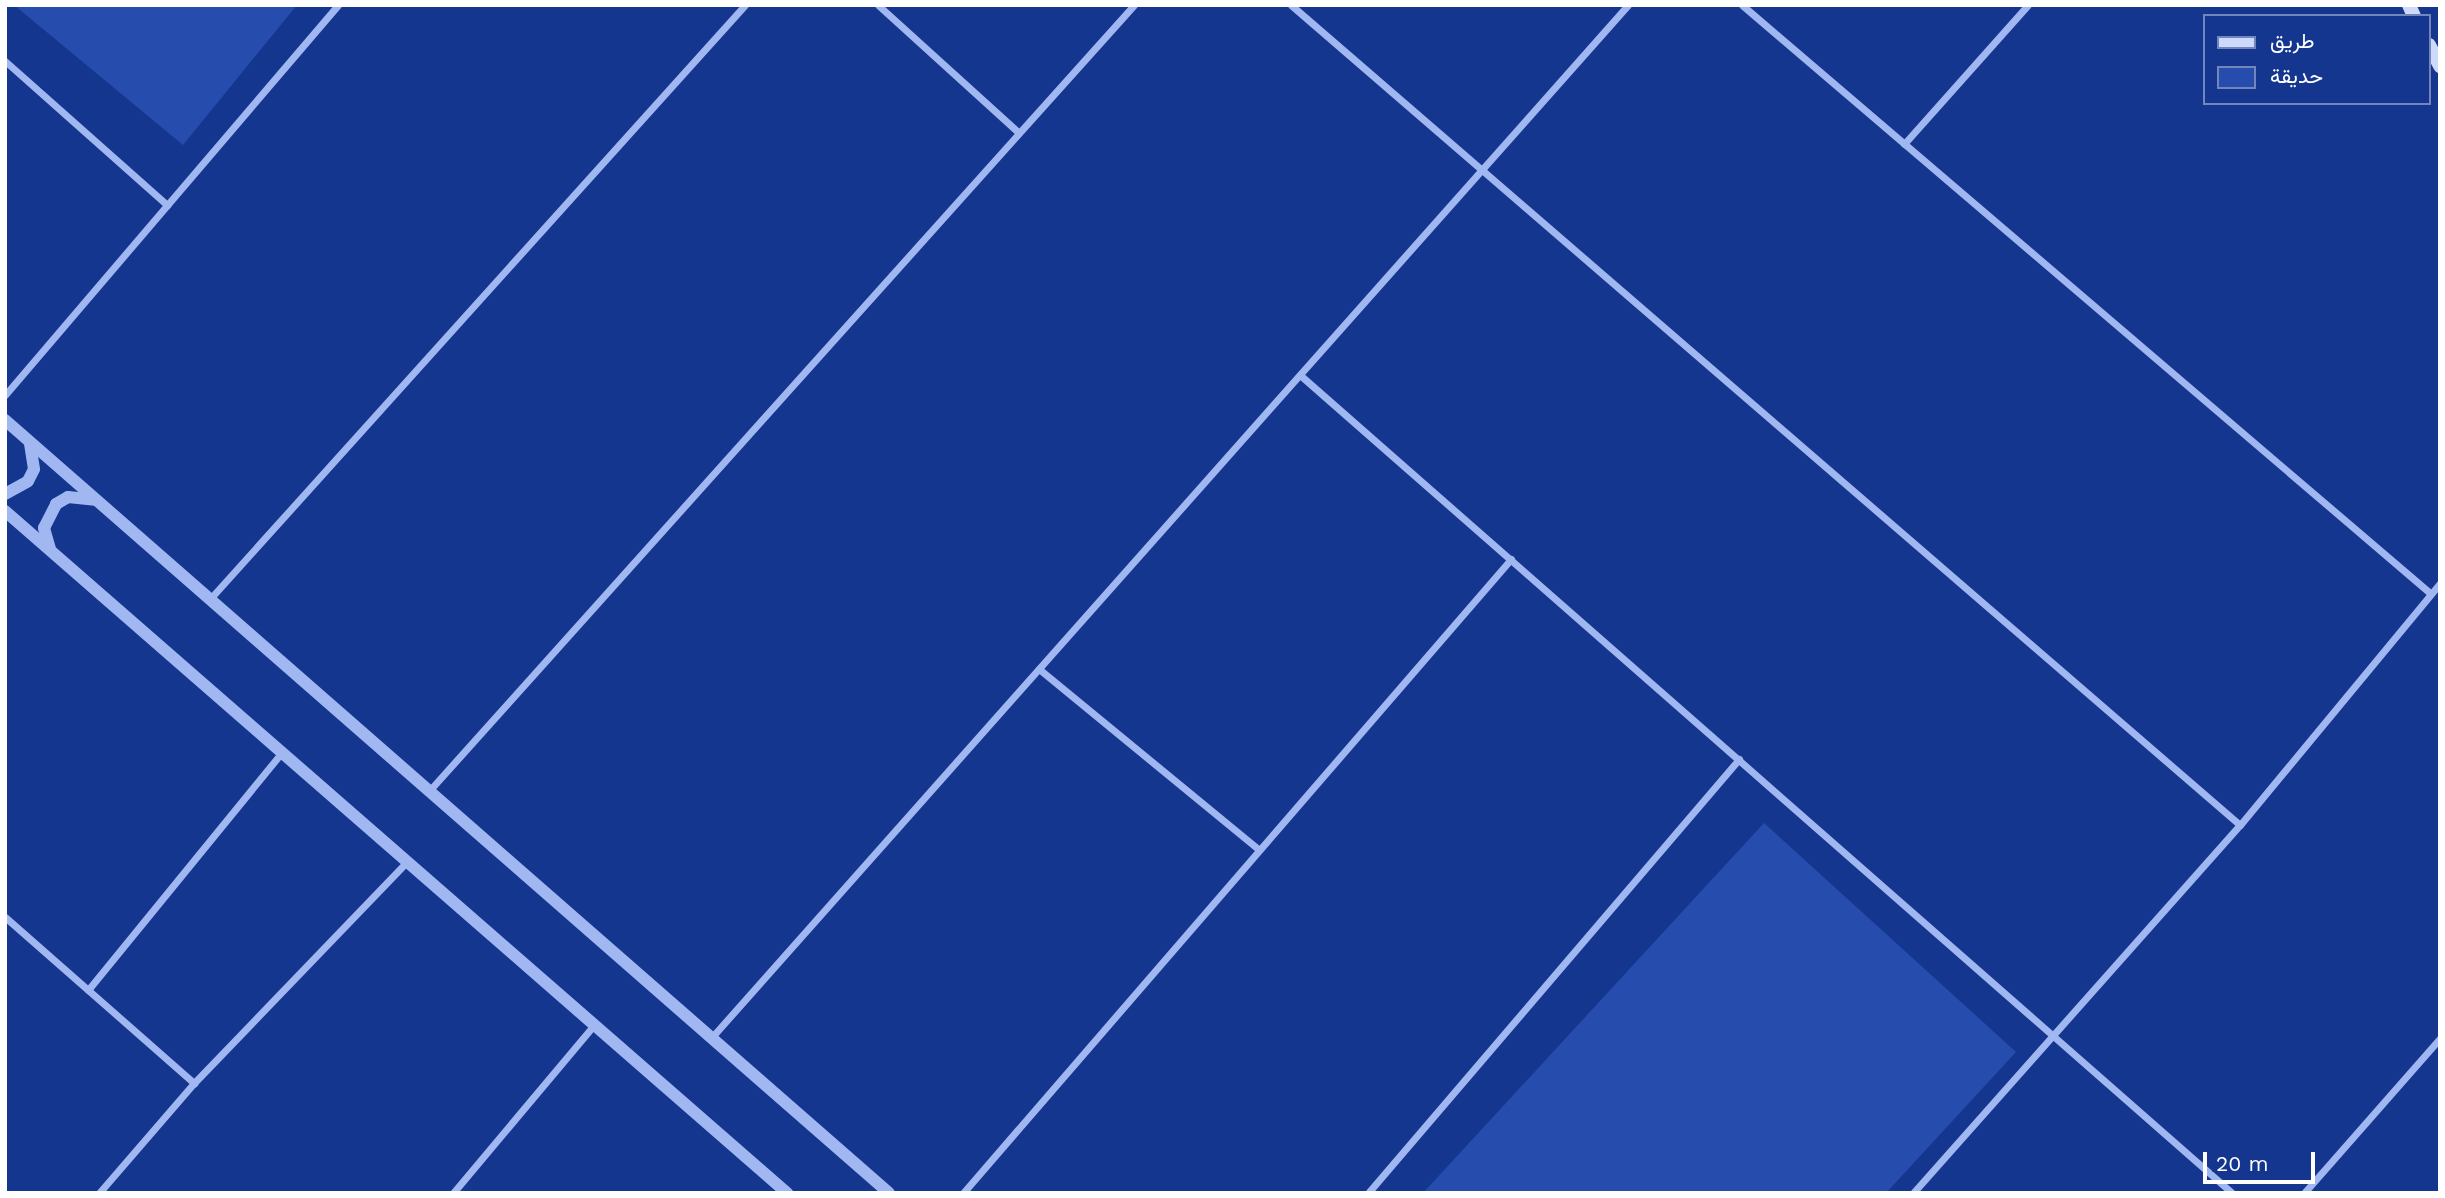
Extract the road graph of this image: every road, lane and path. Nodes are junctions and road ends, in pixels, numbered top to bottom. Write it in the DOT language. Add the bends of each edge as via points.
graph roads {
  1 [pos="338,5"];
  2 [pos="745,5"];
  3 [pos="878,5"];
  4 [pos="1134,5"];
  5 [pos="1291,5"];
  6 [pos="1628,5"];
  7 [pos="1742,5"];
  8 [pos="2028,5"];
  9 [pos="2434,50"];
  10 [pos="5,61"];
  11 [pos="2440,66"];
  12 [pos="1017,131"];
  13 [pos="1904,144"];
  14 [pos="1482,170"];
  15 [pos="167,205"];
  16 [pos="1300,375"];
  17 [pos="5,394"];
  18 [pos="5,420"];
  19 [pos="29,442"];
  20 [pos="5,494"];
  21 [pos="95,500"];
  22 [pos="5,511"];
  23 [pos="53,554"];
  24 [pos="1511,559"];
  25 [pos="2440,583"];
  26 [pos="2430,593"];
  27 [pos="209,600"];
  28 [pos="1040,669"];
  29 [pos="281,753"];
  30 [pos="1739,759"];
  31 [pos="428,792"];
  32 [pos="2240,825"];
  33 [pos="1258,849"];
  34 [pos="407,862"];
  35 [pos="5,917"];
  36 [pos="88,990"];
  37 [pos="594,1025"];
  38 [pos="2053,1035"];
  39 [pos="712,1037"];
  40 [pos="2440,1038"];
  41 [pos="194,1083"];
  42 [pos="99,1193"];
  43 [pos="453,1193"];
  44 [pos="787,1193"];
  45 [pos="889,1193"];
  46 [pos="963,1193"];
  47 [pos="1368,1193"];
  48 [pos="1913,1193"];
  49 [pos="2232,1193"];
  50 [pos="2304,1193"];
  1 -- 15 [label="street"];
  2 -- 27 [label="street"];
  3 -- 12 [label="street"];
  4 -- 12 [label="street"];
  5 -- 14 [label="street"];
  6 -- 14 [label="street"];
  7 -- 13 [label="street"];
  8 -- 13 [label="street"];
  9 -- 11 [label="main road"];
  10 -- 15 [label="street"];
  12 -- 31 [label="street"];
  13 -- 26 [label="street"];
  14 -- 16 [label="street"];
  14 -- 32 [label="street"];
  15 -- 17 [label="street"];
  16 -- 24 [label="street"];
  16 -- 28 [label="street"];
  18 -- 19 [label="street"];
  19 -- 20 [label="street" via="34,454 28,481"];
  19 -- 21 [label="street"];
  21 -- 23 [label="street" via="68,498 56,504 44,528"];
  21 -- 27 [label="street"];
  22 -- 23 [label="street"];
  23 -- 29 [label="street"];
  24 -- 30 [label="street"];
  24 -- 33 [label="street"];
  25 -- 26 [label="street"];
  26 -- 32 [label="street"];
  27 -- 31 [label="street"];
  28 -- 33 [label="street"];
  28 -- 39 [label="street"];
  29 -- 34 [label="street"];
  29 -- 36 [label="street"];
  30 -- 38 [label="street"];
  30 -- 47 [label="street"];
  31 -- 39 [label="street"];
  32 -- 38 [label="street"];
  33 -- 46 [label="street"];
  34 -- 37 [label="street"];
  34 -- 41 [label="street"];
  35 -- 36 [label="street"];
  36 -- 41 [label="street"];
  37 -- 43 [label="street"];
  37 -- 44 [label="street"];
  38 -- 48 [label="street"];
  38 -- 49 [label="street"];
  39 -- 45 [label="street"];
  40 -- 50 [label="street"];
  41 -- 42 [label="street"];
}
